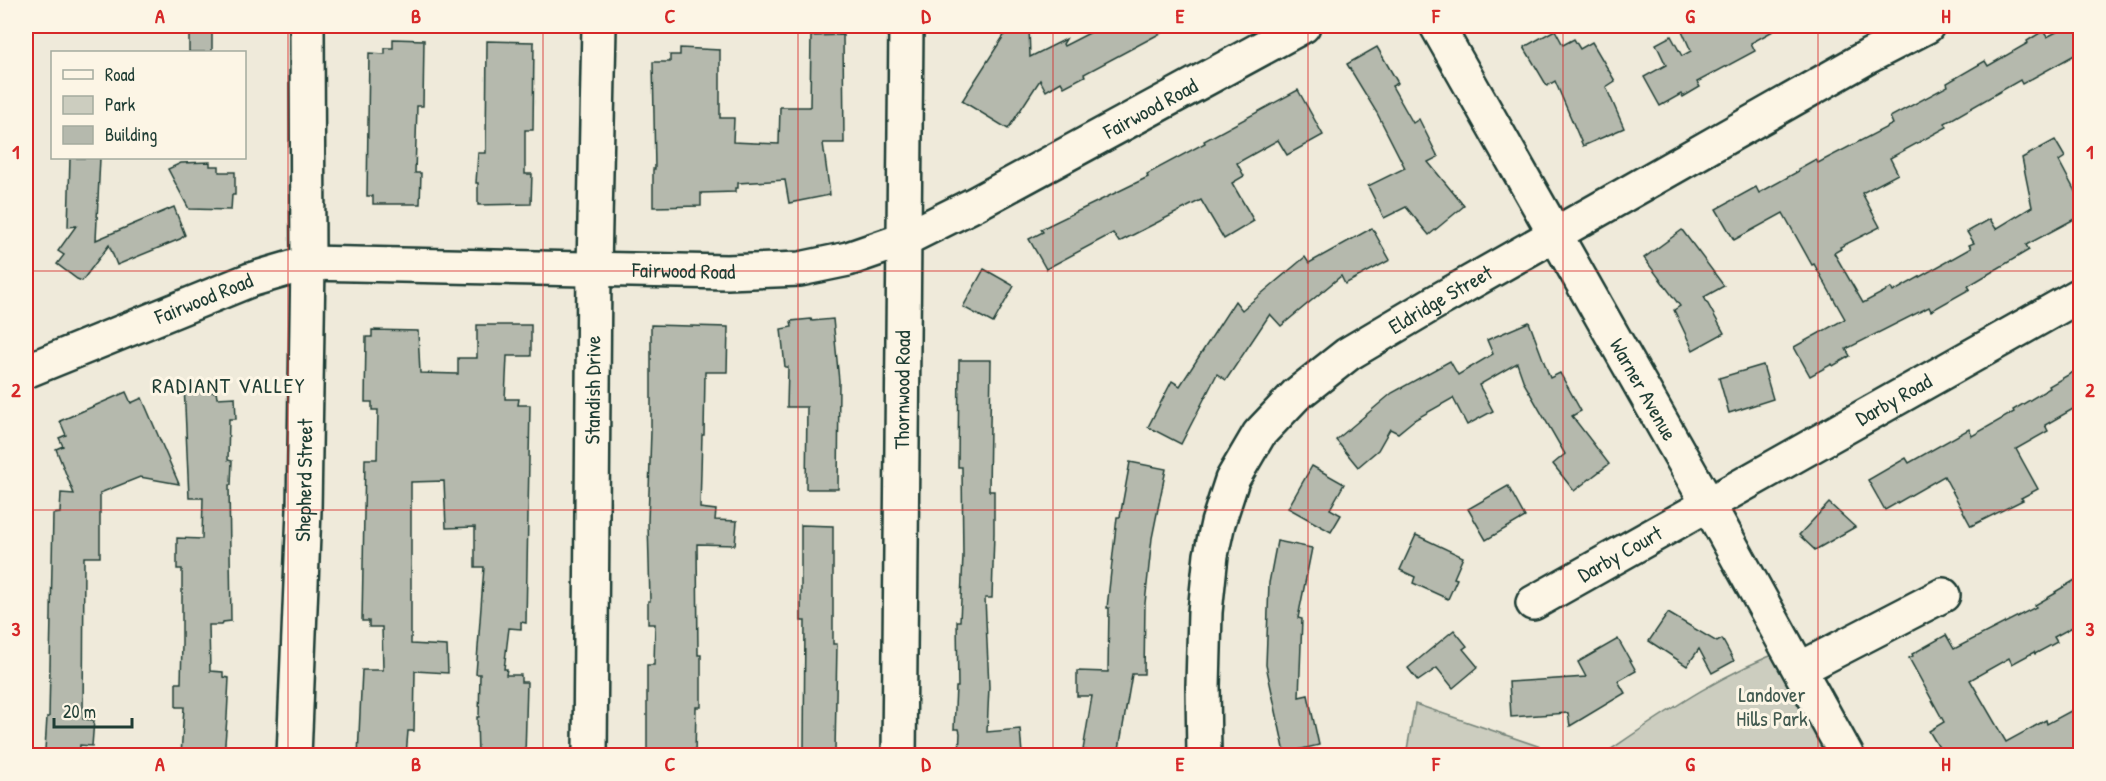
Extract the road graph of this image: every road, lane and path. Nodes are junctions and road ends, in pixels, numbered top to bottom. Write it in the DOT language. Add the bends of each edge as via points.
graph roads {
  1 [pos="307,26"];
  2 [pos="599,26"];
  3 [pos="906,26"];
  4 [pos="1303,26"];
  5 [pos="1437,26"];
  6 [pos="1928,26"];
  7 [pos="1556,235"];
  8 [pos="903,240"];
  9 [pos="308,263"];
  10 [pos="594,269"];
  11 [pos="2080,295"];
  12 [pos="26,371"];
  13 [pos="1708,504"];
  14 [pos="1943,595"];
  15 [pos="1533,603"];
  16 [pos="1800,669"];
  17 [pos="294,756"];
  18 [pos="590,756"];
  19 [pos="899,756"];
  20 [pos="1204,756"];
  21 [pos="1847,756"];
  1 -- 9 [label="street, Shepherd Street"];
  2 -- 10 [label="street, Standish Drive"];
  3 -- 8 [label="street, Thornwood Road"];
  4 -- 8 [label="street, Fairwood Road"];
  5 -- 7 [label="street, Warner Avenue"];
  6 -- 7 [label="street, Eldridge Street"];
  7 -- 13 [label="street, Warner Avenue"];
  7 -- 20 [label="street, Eldridge Street" via="1348,354 1296,395 1258,434 1232,480 1211,555 1205,622"];
  8 -- 10 [label="street, Fairwood Road" via="848,259 800,269"];
  8 -- 19 [label="street, Thornwood Road"];
  9 -- 10 [label="street, Fairwood Road"];
  9 -- 12 [label="street, Fairwood Road" via="250,280"];
  9 -- 17 [label="street, Shepherd Street" via="304,510"];
  10 -- 18 [label="street, Standish Drive"];
  11 -- 13 [label="street, Darby Road"];
  13 -- 15 [label="street, Darby Court"];
  13 -- 16 [label="street, Warner Avenue"];
  14 -- 16 [label="street"];
  16 -- 21 [label="street, Warner Avenue"];
}
